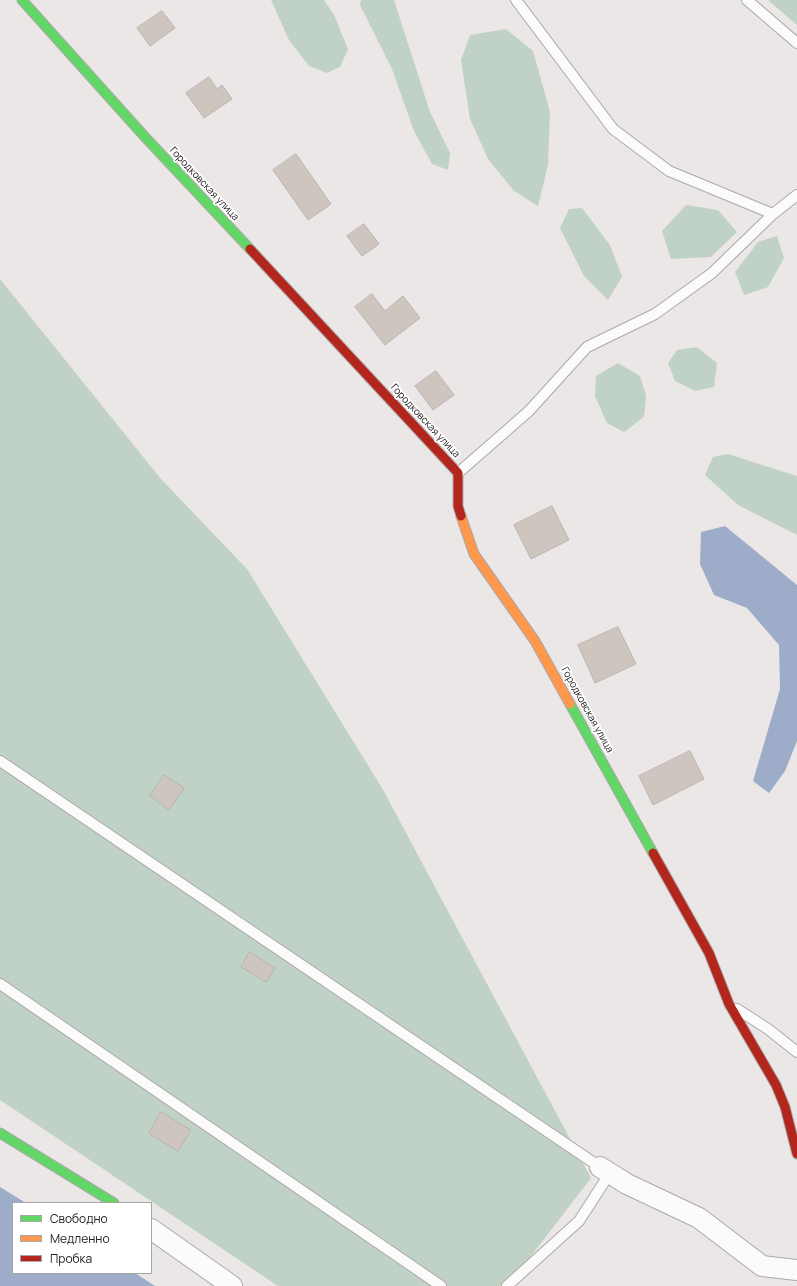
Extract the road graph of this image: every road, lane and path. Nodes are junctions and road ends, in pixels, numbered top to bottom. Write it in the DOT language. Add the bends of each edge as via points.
graph roads {
  1 [pos="22,0"];
  2 [pos="516,0"];
  3 [pos="747,0"];
  4 [pos="797,43"];
  5 [pos="797,195"];
  6 [pos="773,214"];
  7 [pos="458,473"];
  8 [pos="0,761"];
  9 [pos="0,984"];
  10 [pos="729,1004"];
  11 [pos="797,1052"];
  12 [pos="0,1133"];
  13 [pos="797,1154"];
  14 [pos="605,1170"];
  15 [pos="112,1202"];
  16 [pos="152,1230"];
  17 [pos="797,1270"];
  18 [pos="232,1286"];
  19 [pos="441,1286"];
  20 [pos="507,1286"];
  1 -- 7 [label="street, Городковская улица" via="145,137"];
  2 -- 6 [label="lane" via="613,129 669,171"];
  3 -- 4 [label="lane"];
  5 -- 6 [label="lane"];
  6 -- 7 [label="lane" via="712,273 655,314 587,347 529,411"];
  7 -- 10 [label="street, Городковская улица" via="458,506 474,554 535,641 709,952"];
  8 -- 14 [label="lane"];
  9 -- 19 [label="lane"];
  10 -- 11 [label="lane" via="768,1029"];
  10 -- 13 [label="street, Городковская улица" via="776,1085 785,1107"];
  12 -- 15 [label="street"];
  14 -- 17 [label="street" via="627,1184 699,1218 762,1266"];
  14 -- 20 [label="lane" via="579,1221"];
  16 -- 18 [label="street"];
}
